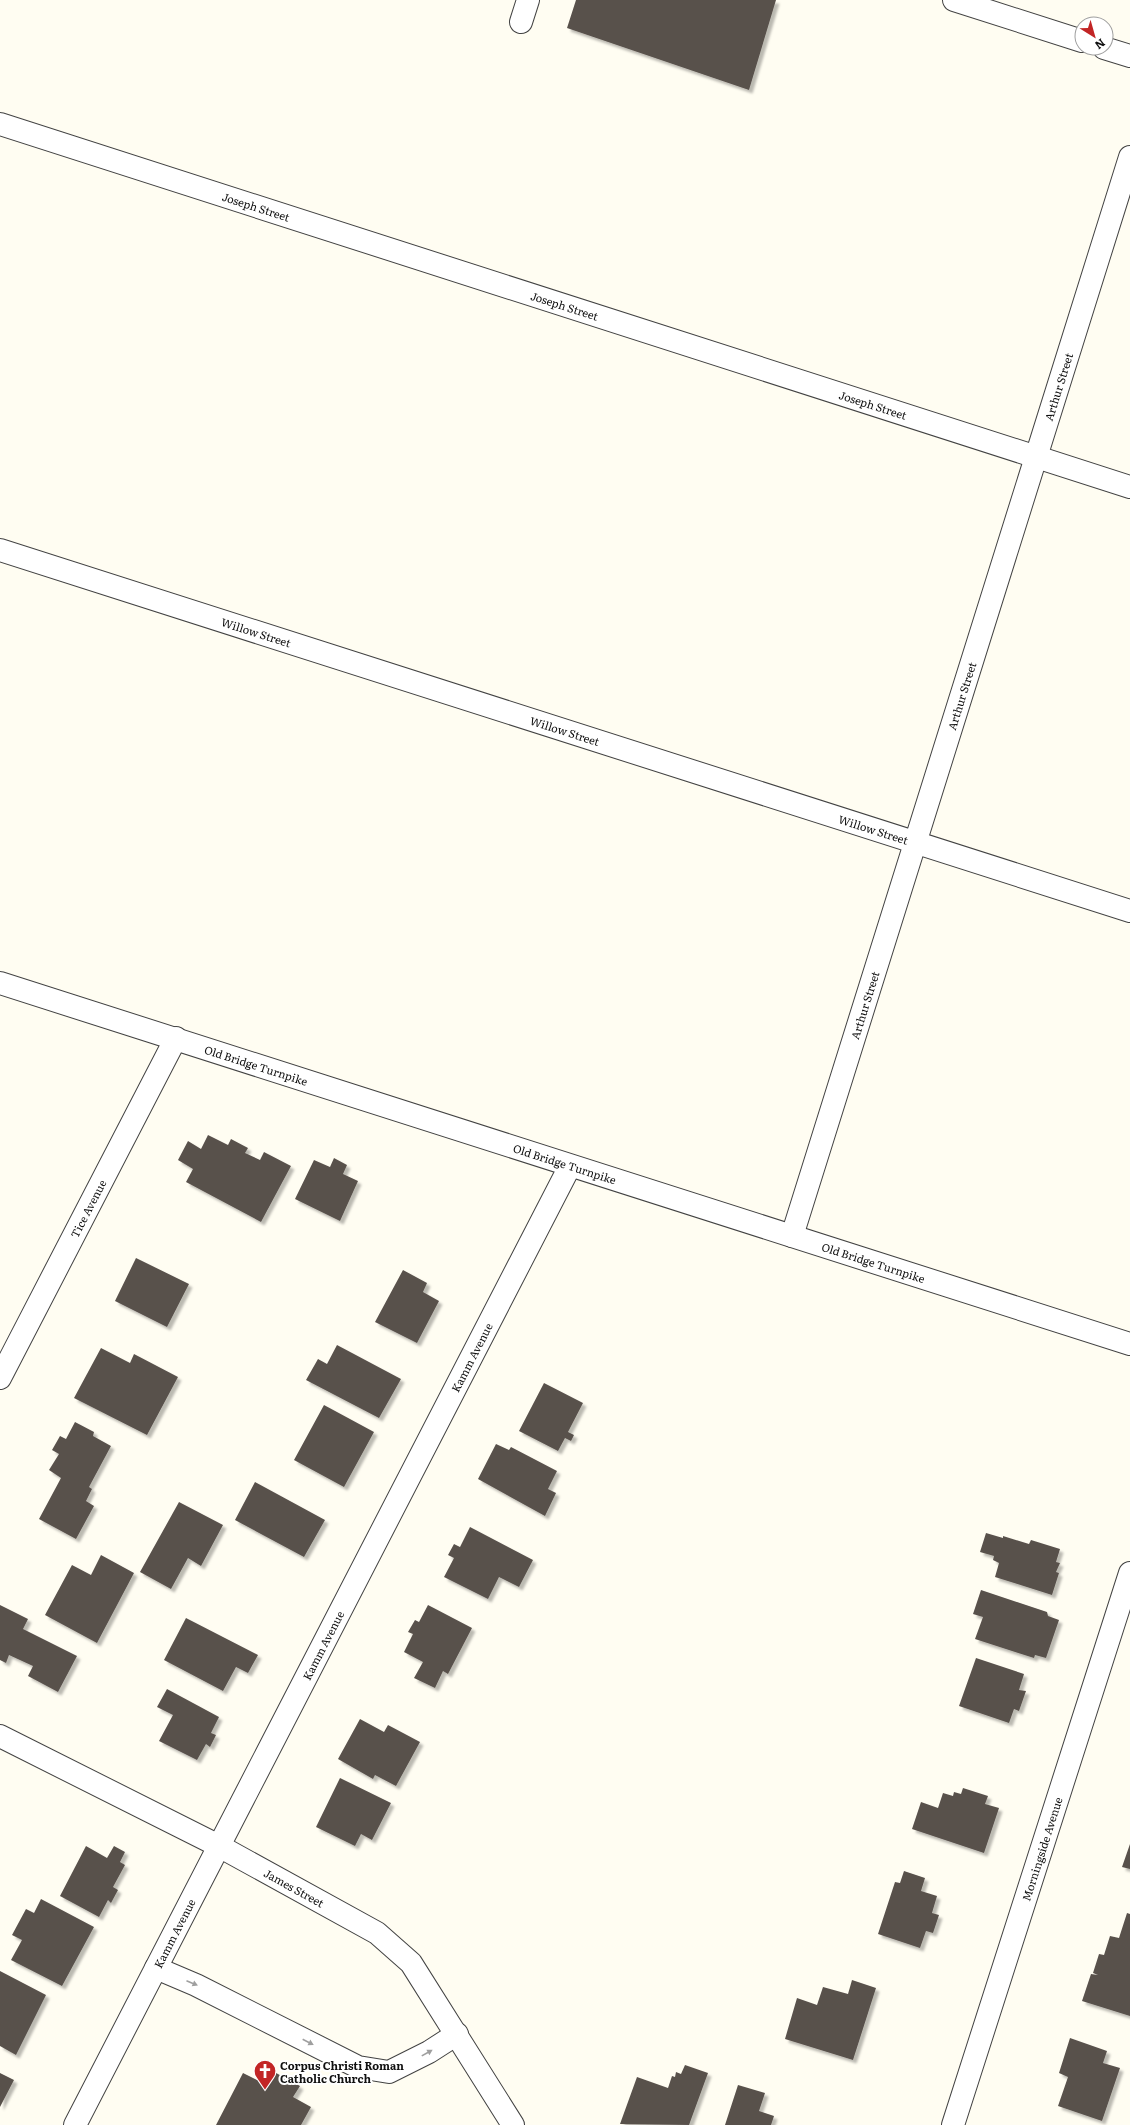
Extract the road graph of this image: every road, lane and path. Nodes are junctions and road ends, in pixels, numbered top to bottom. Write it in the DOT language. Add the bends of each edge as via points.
graph roads {
  1 [pos="528,0"];
  2 [pos="954,0"];
  3 [pos="522,22"];
  4 [pos="1074,38"];
  5 [pos="1114,51"];
  6 [pos="1130,56"];
  7 [pos="0,124"];
  8 [pos="1130,156"];
  9 [pos="1036,457"];
  10 [pos="1130,487"];
  11 [pos="0,550"];
  12 [pos="914,842"];
  13 [pos="1130,911"];
  14 [pos="0,983"];
  15 [pos="176,1038"];
  16 [pos="570,1166"];
  17 [pos="792,1236"];
  18 [pos="1130,1344"];
  19 [pos="0,1378"];
  20 [pos="1130,1574"];
  21 [pos="0,1736"];
  22 [pos="219,1846"];
  23 [pos="156,1968"];
  24 [pos="457,2034"];
  25 [pos="75,2125"];
  26 [pos="513,2125"];
  27 [pos="953,2125"];
  1 -- 3 [label="street"];
  2 -- 4 [label="street"];
  5 -- 6 [label="street"];
  7 -- 9 [label="street, Joseph Street"];
  8 -- 9 [label="street, Arthur Street"];
  9 -- 10 [label="street, Joseph Street"];
  9 -- 12 [label="street, Arthur Street"];
  11 -- 12 [label="street, Willow Street"];
  12 -- 13 [label="street, Willow Street"];
  12 -- 17 [label="street, Arthur Street"];
  14 -- 15 [label="street, Old Bridge Turnpike"];
  15 -- 16 [label="street, Old Bridge Turnpike"];
  15 -- 19 [label="street, Tice Avenue"];
  16 -- 17 [label="street, Old Bridge Turnpike"];
  16 -- 22 [label="street, Kamm Avenue"];
  17 -- 18 [label="street, Old Bridge Turnpike"];
  20 -- 27 [label="street, Morningside Avenue"];
  21 -- 22 [label="street, James Street"];
  22 -- 23 [label="street, Kamm Avenue"];
  22 -- 24 [label="street, James Street" via="377,1933 412,1963"];
  23 -- 24 [label="street, one-way" via="196,1985 358,2067 389,2072 429,2052"];
  23 -- 25 [label="street, Kamm Avenue"];
  24 -- 26 [label="street, James Street"];
}
